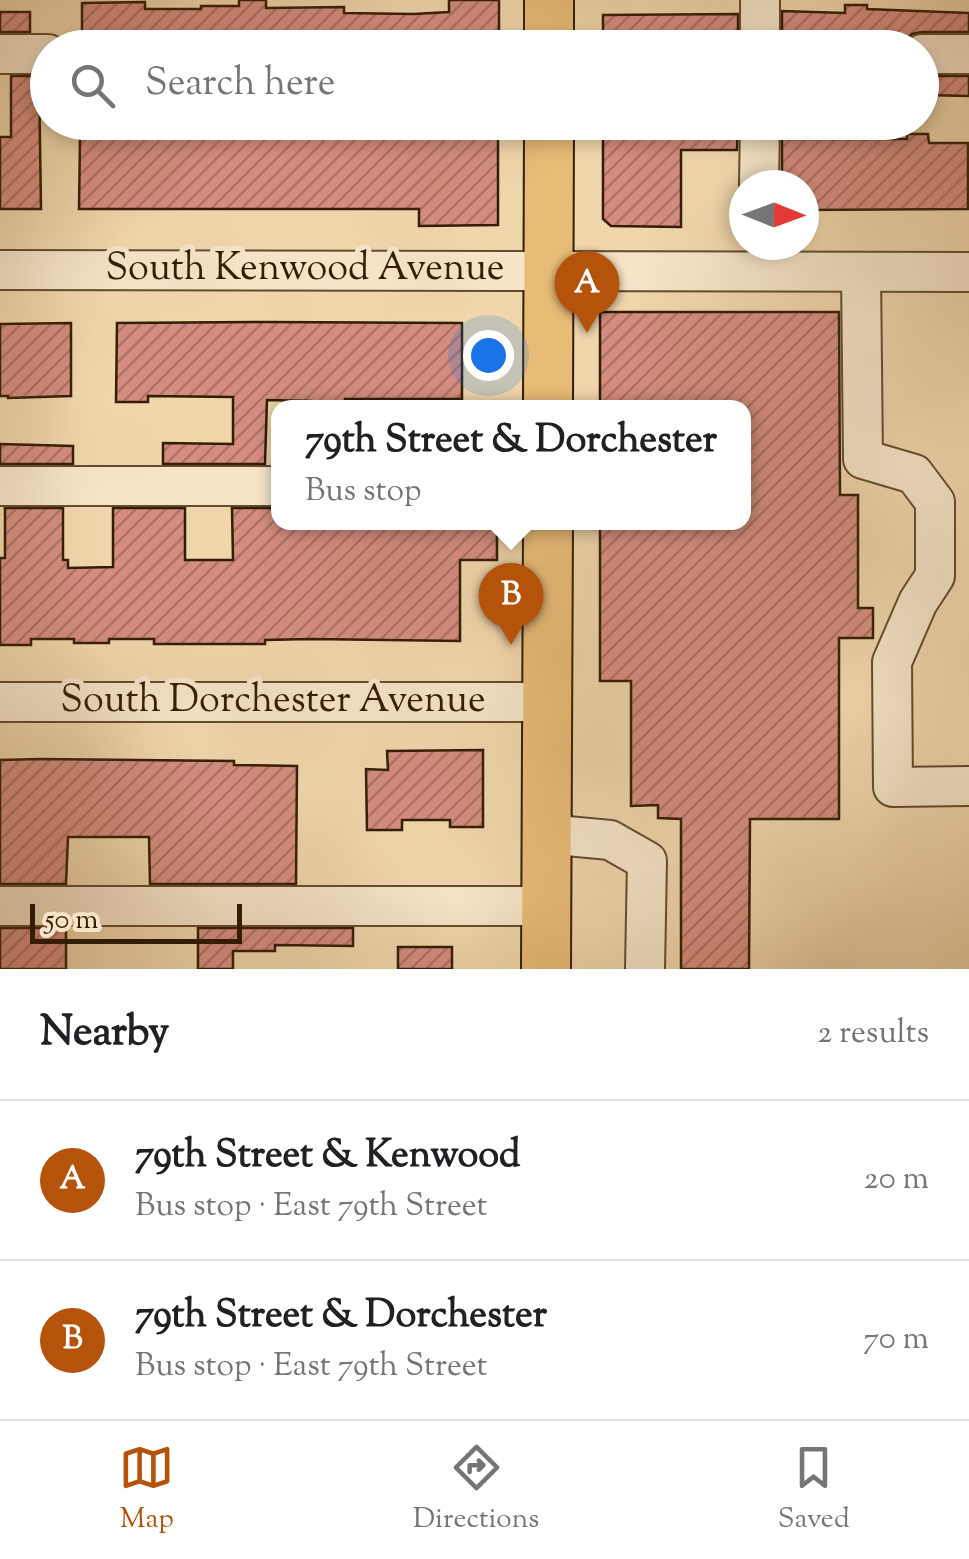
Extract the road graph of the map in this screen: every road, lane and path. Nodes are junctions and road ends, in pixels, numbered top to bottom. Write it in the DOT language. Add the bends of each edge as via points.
graph roads {
  1 [pos="549,0"];
  2 [pos="760,0"];
  3 [pos="549,30"];
  4 [pos="760,30"];
  5 [pos="0,54"];
  6 [pos="30,54"];
  7 [pos="939,54"];
  8 [pos="969,54"];
  9 [pos="549,140"];
  10 [pos="760,140"];
  11 [pos="760,170"];
  12 [pos="729,260"];
  13 [pos="774,260"];
  14 [pos="0,270"];
  15 [pos="548,271"];
  16 [pos="861,272"];
  17 [pos="969,272"];
  18 [pos="548,400"];
  19 [pos="0,486"];
  20 [pos="271,486"];
  21 [pos="548,530"];
  22 [pos="0,702"];
  23 [pos="547,702"];
  24 [pos="969,786"];
  25 [pos="546,834"];
  26 [pos="0,906"];
  27 [pos="547,906"];
  28 [pos="546,969"];
  29 [pos="646,969"];
  1 -- 3 [label="main road"];
  2 -- 4 [label="street"];
  5 -- 6 [label="street"];
  7 -- 8 [label="street"];
  9 -- 15 [label="main road"];
  10 -- 11 [label="street"];
  12 -- 15 [label="street, South Kenwood Avenue"];
  13 -- 16 [label="street, South Kenwood Avenue"];
  14 -- 15 [label="street, South Kenwood Avenue"];
  15 -- 18 [label="main road"];
  16 -- 17 [label="street, South Kenwood Avenue"];
  16 -- 24 [label="street" via="863,458 914,474 935,502 935,576 892,662 894,787"];
  19 -- 20 [label="street"];
  21 -- 23 [label="main road"];
  22 -- 23 [label="street, South Dorchester Avenue"];
  23 -- 25 [label="main road"];
  25 -- 27 [label="main road"];
  25 -- 29 [label="street" via="610,840 647,861"];
  26 -- 27 [label="street"];
  27 -- 28 [label="main road"];
}
